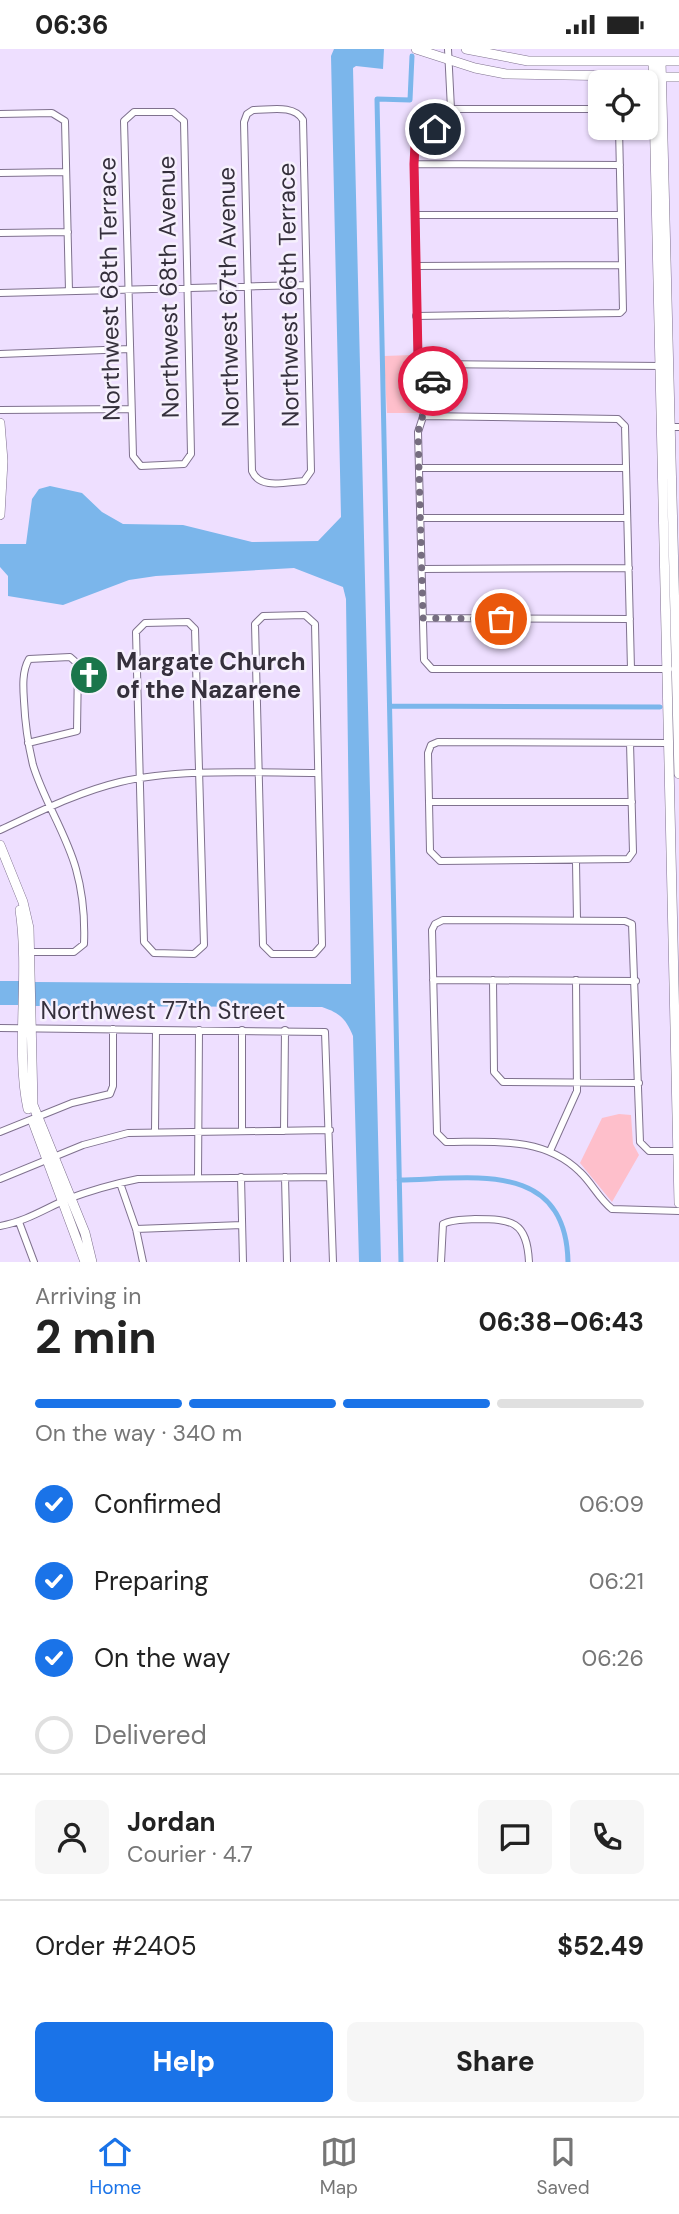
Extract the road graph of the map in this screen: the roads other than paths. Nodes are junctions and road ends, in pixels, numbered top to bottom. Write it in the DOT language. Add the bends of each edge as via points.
graph roads {
  1 [pos="416,49"];
  2 [pos="448,49"];
  3 [pos="466,49"];
  4 [pos="449,60"];
  5 [pos="657,61"];
  6 [pos="679,61"];
  7 [pos="657,70"];
  8 [pos="588,76"];
  9 [pos="658,77"];
  10 [pos="679,77"];
  11 [pos="451,109"];
  12 [pos="588,109"];
  13 [pos="0,114"];
  14 [pos="247,114"];
  15 [pos="127,115"];
  16 [pos="658,118"];
  17 [pos="619,140"];
  18 [pos="414,164"];
  19 [pos="620,165"];
  20 [pos="66,172"];
  21 [pos="0,173"];
  22 [pos="415,215"];
  23 [pos="621,215"];
  24 [pos="68,232"];
  25 [pos="0,233"];
  26 [pos="622,265"];
  27 [pos="416,266"];
  28 [pos="306,285"];
  29 [pos="247,287"];
  30 [pos="128,289"];
  31 [pos="188,289"];
  32 [pos="69,291"];
  33 [pos="0,293"];
  34 [pos="416,316"];
  35 [pos="130,349"];
  36 [pos="0,354"];
  37 [pos="427,364"];
  38 [pos="451,365"];
  39 [pos="664,366"];
  40 [pos="434,383"];
  41 [pos="131,409"];
  42 [pos="0,410"];
  43 [pos="423,416"];
  44 [pos="0,423"];
  45 [pos="670,427"];
  46 [pos="134,461"];
  47 [pos="420,468"];
  48 [pos="626,468"];
  49 [pos="255,479"];
  50 [pos="0,515"];
  51 [pos="421,518"];
  52 [pos="627,518"];
  53 [pos="629,568"];
  54 [pos="422,569"];
  55 [pos="423,618"];
  56 [pos="630,619"];
  57 [pos="674,668"];
  58 [pos="631,669"];
  59 [pos="29,743"];
  60 [pos="630,743"];
  61 [pos="675,744"];
  62 [pos="259,773"];
  63 [pos="318,773"];
  64 [pos="679,774"];
  65 [pos="199,775"];
  66 [pos="140,778"];
  67 [pos="429,801"];
  68 [pos="632,802"];
  69 [pos="51,806"];
  70 [pos="0,830"];
  71 [pos="0,845"];
  72 [pos="576,862"];
  73 [pos="577,920"];
  74 [pos="28,952"];
  75 [pos="433,980"];
  76 [pos="492,980"];
  77 [pos="576,980"];
  78 [pos="636,981"];
  79 [pos="677,995"];
  80 [pos="0,1028"];
  81 [pos="28,1029"];
  82 [pos="113,1029"];
  83 [pos="156,1030"];
  84 [pos="199,1030"];
  85 [pos="242,1030"];
  86 [pos="285,1030"];
  87 [pos="578,1083"];
  88 [pos="639,1083"];
  89 [pos="34,1118"];
  90 [pos="330,1130"];
  91 [pos="155,1131"];
  92 [pos="198,1131"];
  93 [pos="242,1131"];
  94 [pos="284,1131"];
  95 [pos="0,1132"];
  96 [pos="550,1151"];
  97 [pos="678,1151"];
  98 [pos="49,1158"];
  99 [pos="198,1177"];
  100 [pos="241,1177"];
  101 [pos="285,1177"];
  102 [pos="331,1177"];
  103 [pos="0,1179"];
  104 [pos="120,1183"];
  105 [pos="67,1200"];
  106 [pos="679,1203"];
  107 [pos="679,1211"];
  108 [pos="19,1223"];
  109 [pos="242,1225"];
  110 [pos="0,1226"];
  111 [pos="136,1229"];
  112 [pos="34,1262"];
  113 [pos="85,1262"];
  114 [pos="92,1262"];
  115 [pos="143,1262"];
  116 [pos="243,1262"];
  117 [pos="287,1262"];
  118 [pos="332,1262"];
  119 [pos="441,1262"];
  120 [pos="529,1262"];
  1 -- 4 [label="street"];
  2 -- 4 [label="street"];
  3 -- 5 [label="street" via="528,61"];
  4 -- 8 [label="street" via="528,76"];
  4 -- 11 [label="street"];
  5 -- 6 [label="street"];
  5 -- 7 [label="street"];
  9 -- 10 [label="street"];
  11 -- 12 [label="street"];
  11 -- 18 [label="street" via="447,120 415,145"];
  13 -- 20 [label="street" via="59,115 65,121"];
  14 -- 28 [label="street, Northwest 66th Terrace" via="266,110 299,113 303,120"];
  14 -- 29 [label="street, Northwest 67th Avenue"];
  15 -- 30 [label="street, Northwest 68th Terrace"];
  15 -- 31 [label="street, Northwest 68th Avenue" via="173,112 184,121"];
  16 -- 39 [label="street"];
  17 -- 19 [label="street"];
  18 -- 19 [label="street"];
  18 -- 22 [label="street"];
  19 -- 23 [label="street"];
  20 -- 21 [label="street"];
  20 -- 24 [label="street"];
  22 -- 23 [label="street"];
  22 -- 27 [label="street"];
  23 -- 26 [label="street"];
  24 -- 25 [label="street"];
  24 -- 32 [label="street"];
  26 -- 27 [label="street"];
  26 -- 34 [label="street" via="620,313"];
  27 -- 34 [label="street"];
  28 -- 29 [label="street"];
  28 -- 49 [label="street, Northwest 66th Terrace" via="311,471 304,481 263,483"];
  29 -- 31 [label="street"];
  29 -- 49 [label="street, Northwest 67th Avenue" via="251,471"];
  30 -- 31 [label="street"];
  30 -- 32 [label="street"];
  30 -- 35 [label="street, Northwest 68th Terrace"];
  31 -- 46 [label="street, Northwest 68th Avenue" via="191,454 184,464 141,465"];
  32 -- 33 [label="street"];
  34 -- 37 [label="street" via="418,357"];
  35 -- 36 [label="street"];
  35 -- 41 [label="street, Northwest 68th Terrace"];
  37 -- 38 [label="street"];
  37 -- 40 [label="street"];
  38 -- 39 [label="street"];
  38 -- 40 [label="street"];
  39 -- 45 [label="street"];
  40 -- 43 [label="street"];
  41 -- 42 [label="street"];
  41 -- 46 [label="street, Northwest 68th Terrace"];
  43 -- 47 [label="street" via="418,432"];
  43 -- 48 [label="street" via="618,419 625,426"];
  44 -- 50 [label="street" via="4,461"];
  45 -- 57 [label="street"];
  47 -- 48 [label="street"];
  47 -- 51 [label="street"];
  48 -- 52 [label="street"];
  51 -- 52 [label="street"];
  51 -- 54 [label="street"];
  52 -- 53 [label="street"];
  53 -- 54 [label="street"];
  53 -- 56 [label="street"];
  54 -- 55 [label="street"];
  55 -- 56 [label="street"];
  55 -- 58 [label="street" via="427,666 432,669"];
  56 -- 58 [label="street"];
  57 -- 58 [label="street"];
  57 -- 61 [label="street"];
  59 -- 59 [label="street" via="23,692 29,659 74,659 78,664 77,731"];
  59 -- 69 [label="street"];
  60 -- 61 [label="street"];
  60 -- 67 [label="street" via="431,745"];
  60 -- 68 [label="street"];
  61 -- 64 [label="street"];
  61 -- 79 [label="street"];
  62 -- 63 [label="street"];
  62 -- 63 [label="street" via="255,624 259,618 305,615 315,624"];
  62 -- 63 [label="street" via="263,944 272,954 320,950"];
  62 -- 65 [label="street"];
  65 -- 66 [label="street"];
  65 -- 66 [label="street" via="193,625 145,623 138,626"];
  65 -- 66 [label="street" via="204,945 194,954 154,953 144,942"];
  66 -- 69 [label="street"];
  67 -- 68 [label="street"];
  67 -- 72 [label="street" via="430,851 440,861"];
  68 -- 72 [label="street" via="632,852 628,859"];
  69 -- 70 [label="street"];
  69 -- 74 [label="street" via="81,888 84,944 80,950"];
  71 -- 74 [label="street" via="29,928"];
  72 -- 73 [label="street"];
  73 -- 75 [label="street" via="443,920 432,930"];
  73 -- 78 [label="street" via="632,924"];
  74 -- 81 [label="street"];
  75 -- 76 [label="street"];
  75 -- 96 [label="street" via="440,1139 527,1144"];
  76 -- 77 [label="street"];
  76 -- 87 [label="street" via="494,1072 498,1079"];
  77 -- 78 [label="street"];
  77 -- 87 [label="street"];
  78 -- 88 [label="street"];
  79 -- 97 [label="street"];
  80 -- 81 [label="street, Northwest 77th Street"];
  81 -- 82 [label="street, Northwest 77th Street"];
  81 -- 89 [label="street"];
  82 -- 83 [label="street, Northwest 77th Street"];
  82 -- 89 [label="street" via="113,1090"];
  83 -- 84 [label="street, Northwest 77th Street"];
  83 -- 91 [label="street"];
  84 -- 85 [label="street, Northwest 77th Street"];
  84 -- 92 [label="street"];
  85 -- 86 [label="street, Northwest 77th Street"];
  85 -- 93 [label="street"];
  86 -- 90 [label="street, Northwest 77th Street" via="326,1032"];
  86 -- 94 [label="street"];
  87 -- 88 [label="street"];
  87 -- 96 [label="street"];
  88 -- 97 [label="street" via="643,1148"];
  89 -- 95 [label="street"];
  89 -- 98 [label="street"];
  90 -- 94 [label="street"];
  90 -- 102 [label="street"];
  91 -- 92 [label="street"];
  91 -- 98 [label="street" via="104,1138"];
  92 -- 93 [label="street"];
  92 -- 99 [label="street"];
  93 -- 94 [label="street"];
  96 -- 107 [label="street" via="579,1170 612,1209"];
  97 -- 106 [label="street"];
  98 -- 103 [label="street"];
  98 -- 105 [label="street"];
  99 -- 100 [label="street"];
  99 -- 104 [label="street"];
  100 -- 101 [label="street"];
  100 -- 109 [label="street"];
  101 -- 102 [label="street"];
  101 -- 117 [label="street"];
  102 -- 118 [label="street"];
  104 -- 105 [label="street"];
  104 -- 111 [label="street"];
  105 -- 108 [label="street"];
  105 -- 113 [label="street"];
  105 -- 114 [label="street" via="85,1233"];
  108 -- 110 [label="street"];
  108 -- 112 [label="street"];
  109 -- 111 [label="street"];
  109 -- 116 [label="street"];
  111 -- 115 [label="street"];
  119 -- 120 [label="street" via="443,1224 504,1219 526,1236"];
}
